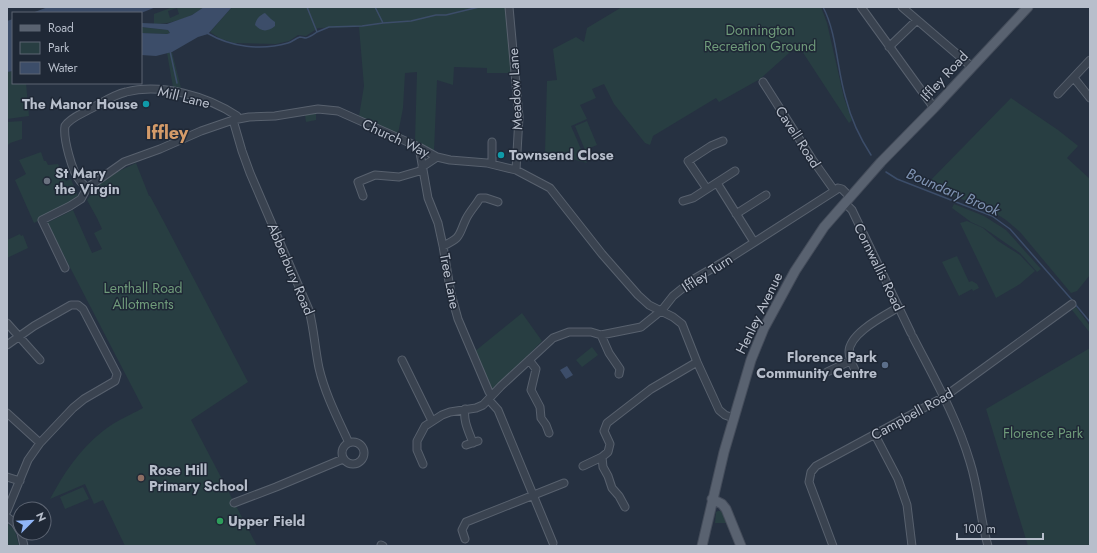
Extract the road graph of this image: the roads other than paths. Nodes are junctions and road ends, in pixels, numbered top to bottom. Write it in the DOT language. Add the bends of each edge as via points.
graph roads {
  1 [pos="509,7"];
  2 [pos="861,7"];
  3 [pos="902,7"];
  4 [pos="1028,7"];
  5 [pos="917,20"];
  6 [pos="889,47"];
  7 [pos="1090,60"];
  8 [pos="972,67"];
  9 [pos="1074,78"];
  10 [pos="763,82"];
  11 [pos="140,84"];
  12 [pos="149,88"];
  13 [pos="1058,94"];
  14 [pos="1090,98"];
  15 [pos="934,108"];
  16 [pos="235,120"];
  17 [pos="723,141"];
  18 [pos="492,142"];
  19 [pos="419,147"];
  20 [pos="437,157"];
  21 [pos="492,164"];
  22 [pos="879,164"];
  23 [pos="422,168"];
  24 [pos="516,170"];
  25 [pos="735,171"];
  26 [pos="717,183"];
  27 [pos="87,188"];
  28 [pos="707,189"];
  29 [pos="834,190"];
  30 [pos="766,195"];
  31 [pos="363,196"];
  32 [pos="847,200"];
  33 [pos="683,201"];
  34 [pos="498,202"];
  35 [pos="736,214"];
  36 [pos="754,242"];
  37 [pos="443,246"];
  38 [pos="65,268"];
  39 [pos="1072,304"];
  40 [pos="899,307"];
  41 [pos="662,310"];
  42 [pos="7,323"];
  43 [pos="601,335"];
  44 [pos="18,336"];
  45 [pos="7,345"];
  46 [pos="40,360"];
  47 [pos="402,360"];
  48 [pos="528,360"];
  49 [pos="850,361"];
  50 [pos="697,362"];
  51 [pos="855,370"];
  52 [pos="827,372"];
  53 [pos="619,374"];
  54 [pos="489,392"];
  55 [pos="944,397"];
  56 [pos="489,400"];
  57 [pos="465,409"];
  58 [pos="7,413"];
  59 [pos="734,418"];
  60 [pos="432,421"];
  61 [pos="549,433"];
  62 [pos="875,435"];
  63 [pos="40,443"];
  64 [pos="348,443"];
  65 [pos="472,443"];
  66 [pos="602,457"];
  67 [pos="343,458"];
  68 [pos="423,464"];
  69 [pos="583,466"];
  70 [pos="7,477"];
  71 [pos="20,481"];
  72 [pos="564,483"];
  73 [pos="533,495"];
  74 [pos="712,499"];
  75 [pos="234,503"];
  76 [pos="625,507"];
  77 [pos="7,511"];
  78 [pos="464,539"];
  79 [pos="553,543"];
  80 [pos="702,546"];
  81 [pos="741,546"];
  82 [pos="832,546"];
  83 [pos="912,546"];
  84 [pos="988,546"];
  1 -- 24 [label="street, Meadow Lane" via="519,117"];
  2 -- 6 [label="street"];
  3 -- 5 [label="street"];
  4 -- 8 [label="main road, Iffley Road"];
  5 -- 6 [label="street"];
  5 -- 8 [label="street"];
  6 -- 15 [label="street"];
  7 -- 9 [label="street"];
  8 -- 15 [label="main road, Iffley Road"];
  9 -- 13 [label="street"];
  9 -- 14 [label="street"];
  10 -- 29 [label="street, Cavell Road"];
  11 -- 12 [label="street, Mill Lane"];
  12 -- 16 [label="street, Mill Lane" via="201,98 237,116"];
  12 -- 27 [label="street, Mill Lane" via="125,92 111,98 76,116 65,126 71,161 79,180"];
  15 -- 22 [label="main road, Iffley Road"];
  16 -- 19 [label="street, Church Way" via="318,109 338,111"];
  16 -- 27 [label="street, Church Way" via="124,162"];
  16 -- 64 [label="street, Abberbury Road" via="250,173 309,310 319,367"];
  17 -- 28 [label="street" via="688,161"];
  18 -- 21 [label="street"];
  19 -- 20 [label="street, Church Way"];
  19 -- 23 [label="street, Tree Lane"];
  20 -- 21 [label="street, Church Way"];
  20 -- 23 [label="street"];
  21 -- 24 [label="street, Church Way"];
  22 -- 32 [label="main road, Henley Avenue"];
  23 -- 31 [label="street" via="399,177 375,175 358,182"];
  23 -- 37 [label="street, Tree Lane" via="428,198 438,223"];
  24 -- 41 [label="street, Church Way" via="550,188 602,254 638,294 649,305"];
  25 -- 26 [label="street"];
  26 -- 28 [label="street"];
  26 -- 35 [label="street"];
  27 -- 38 [label="street, Church Way" via="81,199 42,220"];
  28 -- 33 [label="street"];
  29 -- 32 [label="street" via="842,189"];
  29 -- 36 [label="street, Iffley Turn"];
  30 -- 35 [label="street"];
  32 -- 40 [label="street, Cornwallis Road"];
  32 -- 59 [label="main road, Henley Avenue" via="816,238 764,328 751,360"];
  34 -- 37 [label="street" via="480,198 456,240"];
  35 -- 36 [label="street"];
  36 -- 41 [label="street, Iffley Turn" via="694,279 673,296"];
  37 -- 54 [label="street, Tree Lane" via="458,319"];
  39 -- 55 [label="street, Campbell Road"];
  40 -- 49 [label="street" via="878,319 858,336 849,348"];
  40 -- 55 [label="street, Cornwallis Road"];
  41 -- 43 [label="street, Iffley Turn" via="641,327"];
  41 -- 50 [label="street" via="682,324"];
  42 -- 44 [label="street"];
  43 -- 48 [label="street" via="578,331 562,334 545,344"];
  43 -- 53 [label="street" via="620,369"];
  44 -- 45 [label="street"];
  44 -- 46 [label="street"];
  44 -- 63 [label="street" via="71,305 78,305 83,309 117,374 115,381 73,408"];
  47 -- 60 [label="street"];
  48 -- 56 [label="street"];
  48 -- 61 [label="street" via="536,369 530,390 540,406 541,418"];
  49 -- 51 [label="street"];
  49 -- 52 [label="street"];
  50 -- 59 [label="street" via="719,410"];
  50 -- 66 [label="street" via="651,389 606,422 604,431 610,444 608,452"];
  55 -- 62 [label="street, Campbell Road"];
  55 -- 84 [label="street, Cornwallis Road" via="963,438 971,464"];
  56 -- 57 [label="street" via="476,408"];
  56 -- 73 [label="street" via="498,410"];
  57 -- 60 [label="street" via="450,412"];
  57 -- 65 [label="street" via="464,416"];
  58 -- 63 [label="street"];
  59 -- 74 [label="main road, Henley Avenue"];
  60 -- 68 [label="street" via="425,426 417,441 417,450"];
  62 -- 82 [label="street, Campbell Road" via="816,466 811,472 809,482"];
  62 -- 83 [label="street" via="898,479 906,505"];
  63 -- 71 [label="street" via="28,460"];
  64 -- 67 [label="street" via="342,451"];
  64 -- 67 [label="street" via="361,446 363,456 359,462 352,464"];
  66 -- 69 [label="street"];
  66 -- 76 [label="street" via="603,467 612,488"];
  67 -- 75 [label="street"];
  70 -- 71 [label="street"];
  71 -- 77 [label="street"];
  72 -- 73 [label="street"];
  73 -- 78 [label="street" via="466,522 462,530"];
  73 -- 79 [label="street"];
  74 -- 80 [label="main road, Henley Avenue"];
  74 -- 81 [label="main road" via="726,509"];
}
